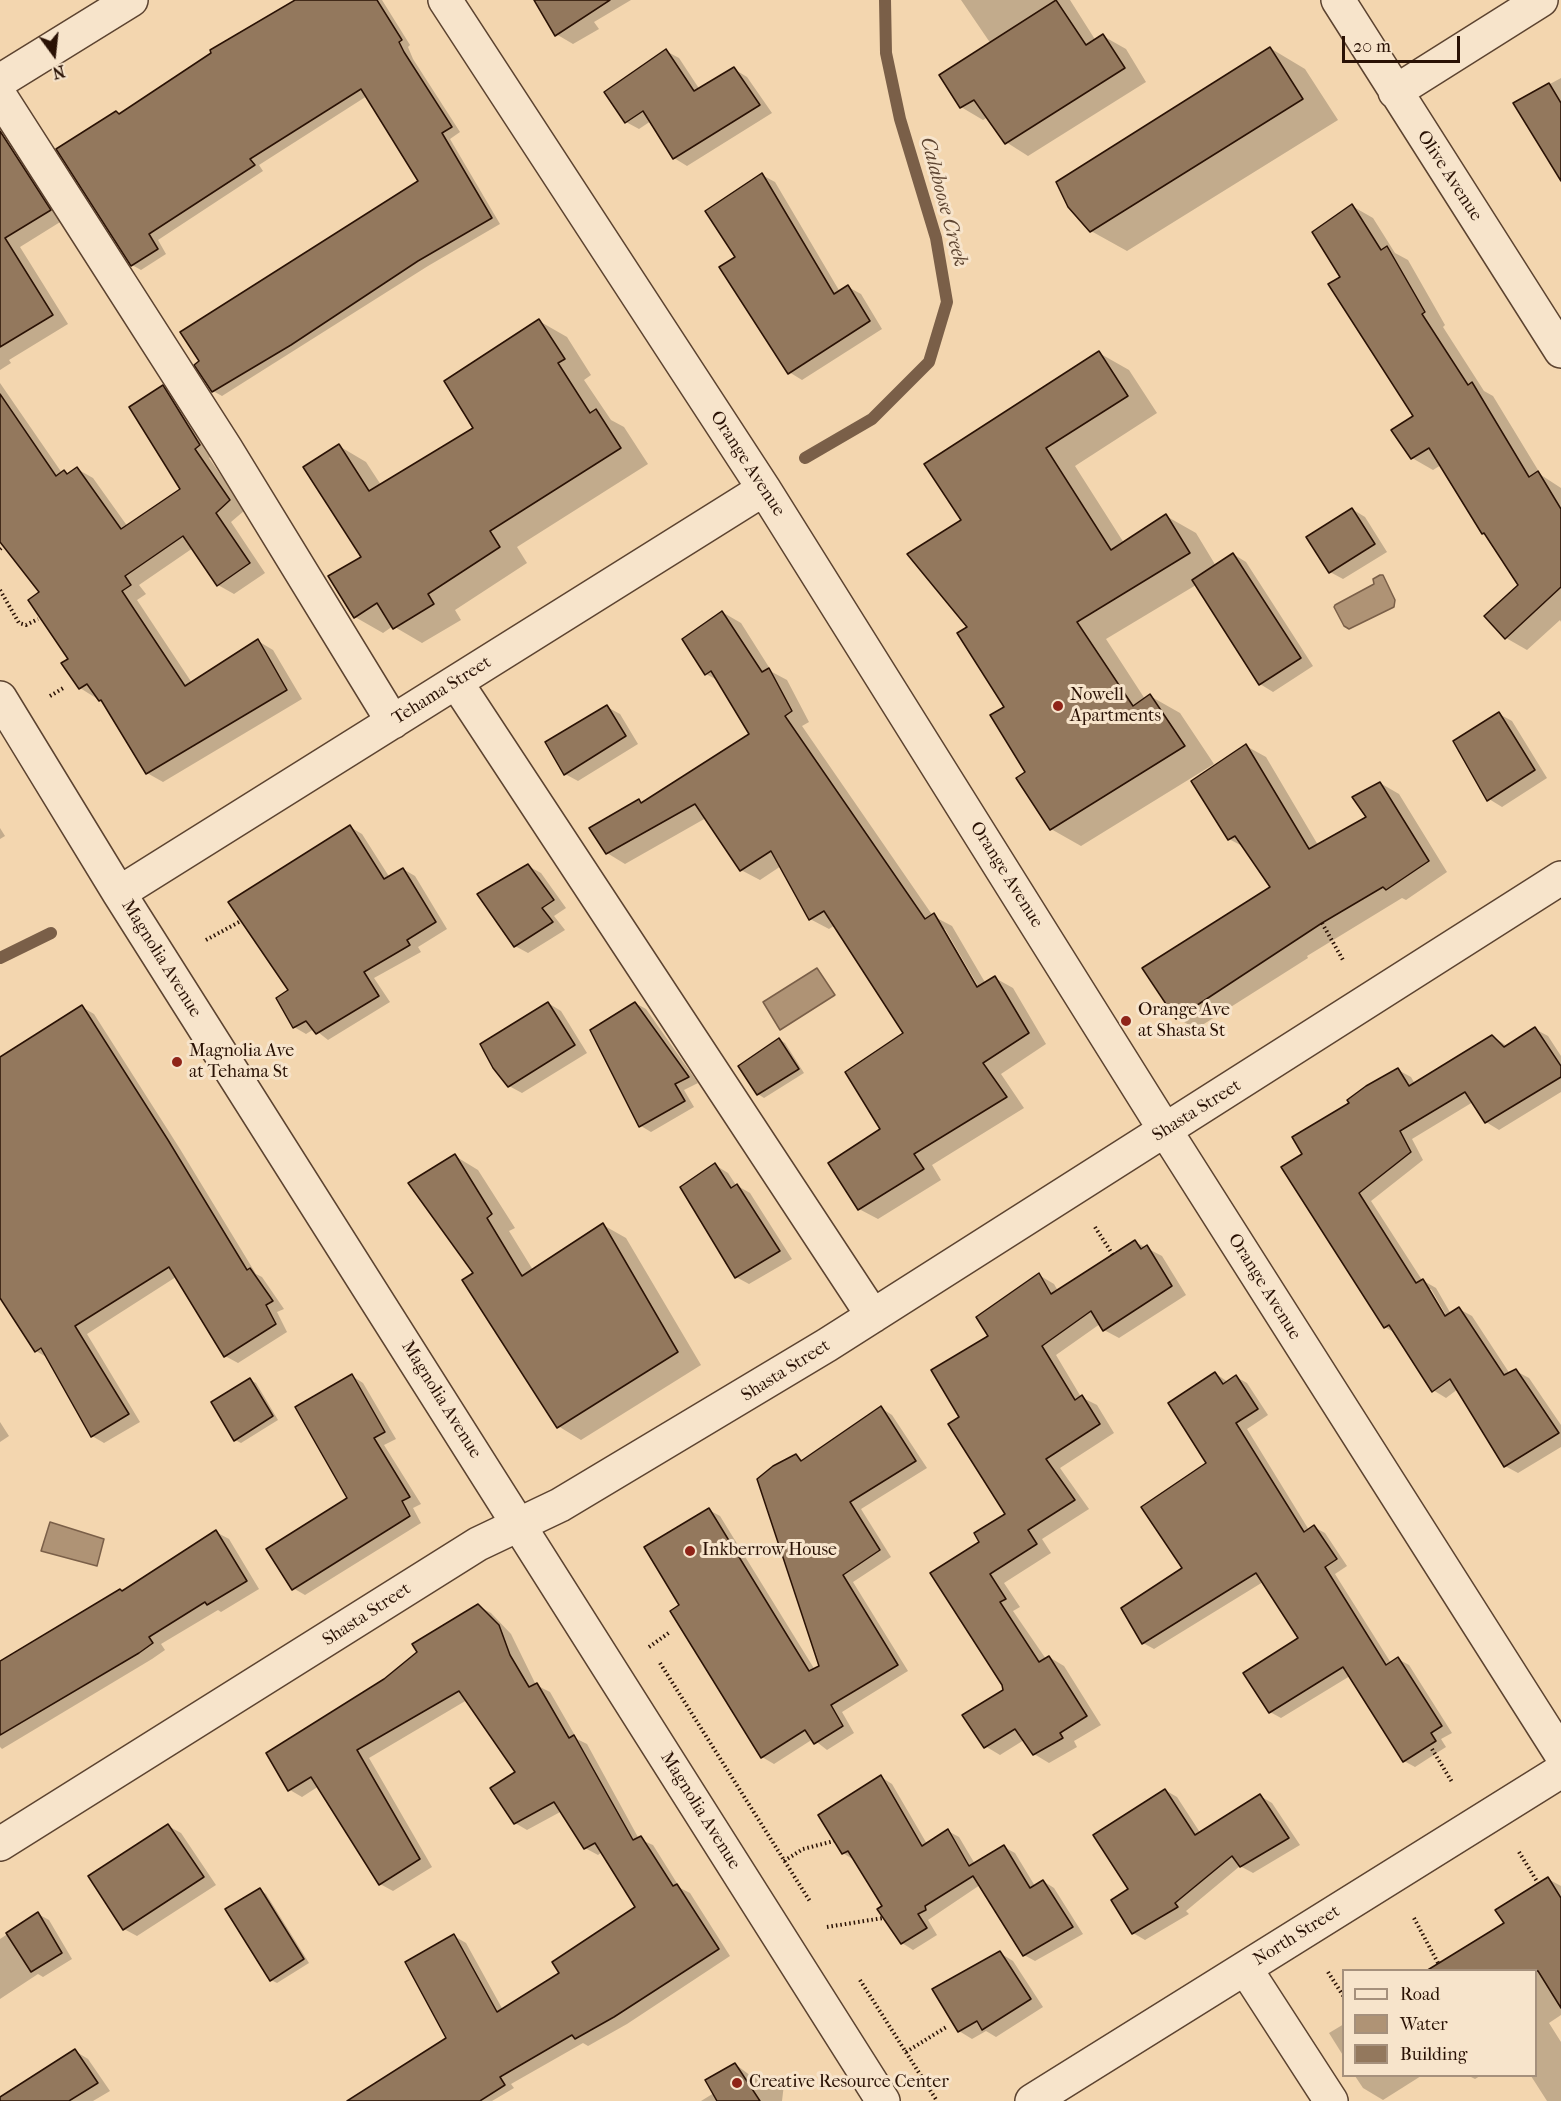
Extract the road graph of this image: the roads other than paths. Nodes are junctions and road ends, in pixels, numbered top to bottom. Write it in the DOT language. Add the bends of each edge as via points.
graph roads {
  1 [pos="131,0"];
  2 [pos="445,0"];
  3 [pos="1338,0"];
  4 [pos="1541,0"];
  5 [pos="0,81"];
  6 [pos="1395,92"];
  7 [pos="0,96"];
  8 [pos="1561,351"];
  9 [pos="764,489"];
  10 [pos="456,682"];
  11 [pos="0,698"];
  12 [pos="393,722"];
  13 [pos="1561,878"];
  14 [pos="119,893"];
  15 [pos="1165,1130"];
  16 [pos="873,1316"];
  17 [pos="519,1524"];
  18 [pos="1561,1754"];
  19 [pos="1561,1771"];
  20 [pos="0,1844"];
  21 [pos="1245,1968"];
  22 [pos="883,2101"];
  23 [pos="1032,2101"];
  24 [pos="1331,2101"];
  1 -- 5 [label="street"];
  2 -- 9 [label="street, Orange Avenue"];
  3 -- 6 [label="street, Olive Avenue"];
  4 -- 6 [label="street"];
  6 -- 8 [label="street, Olive Avenue"];
  7 -- 12 [label="street" via="222,443"];
  9 -- 10 [label="street, Tehama Street"];
  9 -- 15 [label="street, Orange Avenue"];
  10 -- 12 [label="street, Tehama Street"];
  10 -- 16 [label="street"];
  11 -- 14 [label="street, Magnolia Avenue"];
  12 -- 14 [label="street, Tehama Street"];
  13 -- 15 [label="street, Shasta Street"];
  14 -- 17 [label="street, Magnolia Avenue"];
  15 -- 16 [label="street, Shasta Street"];
  15 -- 18 [label="street, Orange Avenue"];
  16 -- 17 [label="street, Shasta Street" via="697,1426 560,1505"];
  17 -- 20 [label="street, Shasta Street" via="478,1544"];
  17 -- 22 [label="street, Magnolia Avenue"];
  19 -- 21 [label="street, North Street"];
  21 -- 23 [label="street, North Street"];
  21 -- 24 [label="street"];
}
